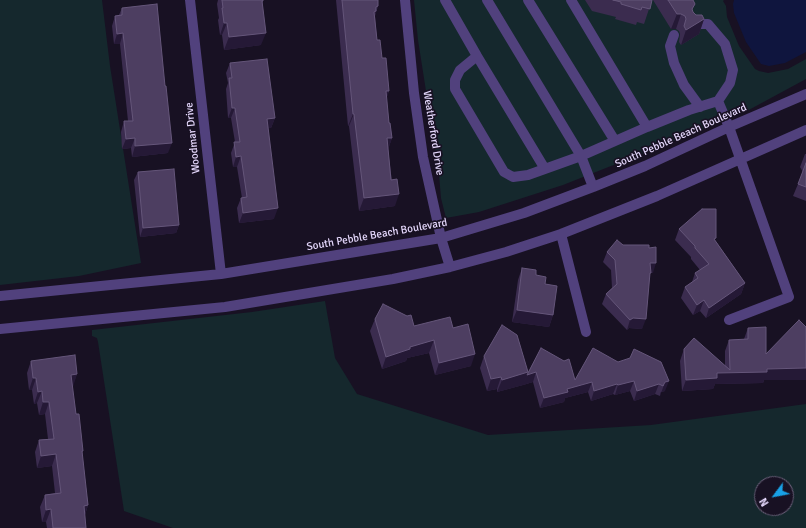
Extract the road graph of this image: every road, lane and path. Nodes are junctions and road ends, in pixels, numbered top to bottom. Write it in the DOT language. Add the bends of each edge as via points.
graph roads {
  1 [pos="190,0"];
  2 [pos="405,0"];
  3 [pos="445,0"];
  4 [pos="487,0"];
  5 [pos="528,0"];
  6 [pos="571,0"];
  7 [pos="693,24"];
  8 [pos="674,34"];
  9 [pos="477,56"];
  10 [pos="806,94"];
  11 [pos="718,101"];
  12 [pos="700,107"];
  13 [pos="647,127"];
  14 [pos="729,128"];
  15 [pos="806,130"];
  16 [pos="615,141"];
  17 [pos="581,156"];
  18 [pos="740,159"];
  19 [pos="546,169"];
  20 [pos="593,187"];
  21 [pos="561,234"];
  22 [pos="441,238"];
  23 [pos="450,268"];
  24 [pos="220,274"];
  25 [pos="0,296"];
  26 [pos="729,320"];
  27 [pos="0,329"];
  28 [pos="586,332"];
  1 -- 24 [label="street, Woodmar Drive"];
  2 -- 22 [label="street, Weatherford Drive" via="423,157"];
  3 -- 9 [label="street"];
  4 -- 17 [label="street"];
  5 -- 16 [label="street"];
  6 -- 13 [label="street"];
  7 -- 11 [label="street" via="708,24 725,44 733,70 730,83"];
  8 -- 12 [label="street" via="670,46 674,63 684,85"];
  9 -- 19 [label="street"];
  9 -- 19 [label="street" via="460,70 454,80 455,89 504,172 513,177 528,176"];
  10 -- 14 [label="street, South Pebble Beach Boulevard"];
  11 -- 12 [label="street"];
  11 -- 14 [label="street"];
  12 -- 13 [label="street"];
  13 -- 16 [label="street"];
  14 -- 18 [label="street"];
  14 -- 20 [label="street, South Pebble Beach Boulevard"];
  15 -- 18 [label="street"];
  16 -- 17 [label="street"];
  17 -- 19 [label="street"];
  17 -- 20 [label="street"];
  18 -- 21 [label="street" via="657,196"];
  18 -- 26 [label="street" via="789,297"];
  20 -- 22 [label="street, South Pebble Beach Boulevard" via="524,213"];
  21 -- 23 [label="street"];
  21 -- 28 [label="street"];
  22 -- 23 [label="street, Weatherford Drive"];
  22 -- 24 [label="street, South Pebble Beach Boulevard"];
  23 -- 27 [label="street" via="225,307"];
  24 -- 25 [label="street, South Pebble Beach Boulevard"];
}
